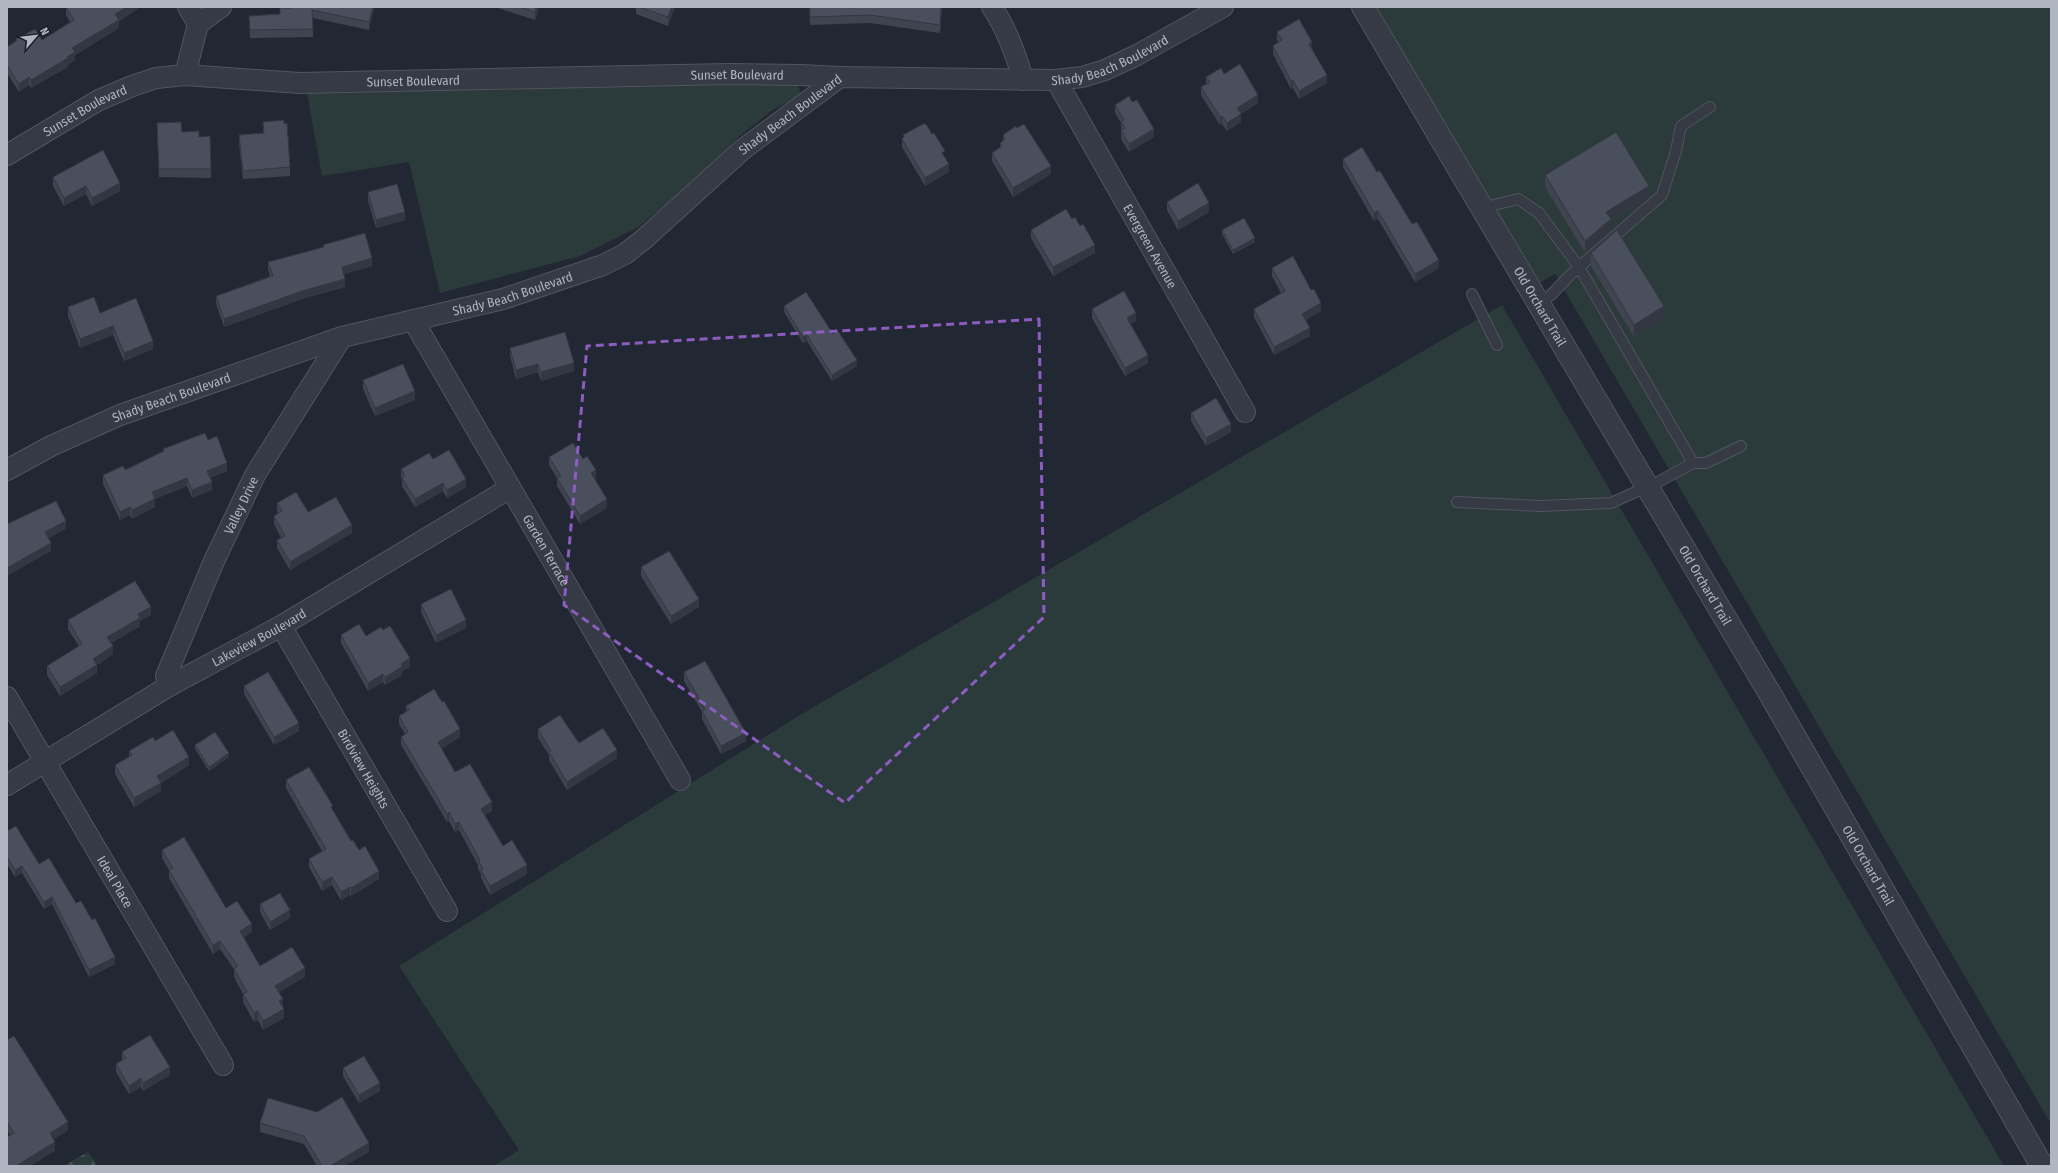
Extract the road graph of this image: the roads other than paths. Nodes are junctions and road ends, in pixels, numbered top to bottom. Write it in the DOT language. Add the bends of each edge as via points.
graph roads {
  1 [pos="188,7"];
  2 [pos="221,7"];
  3 [pos="992,7"];
  4 [pos="1223,7"];
  5 [pos="1363,7"];
  6 [pos="198,24"];
  7 [pos="185,75"];
  8 [pos="840,77"];
  9 [pos="1023,80"];
  10 [pos="1056,80"];
  11 [pos="1710,107"];
  12 [pos="7,155"];
  13 [pos="1482,208"];
  14 [pos="1580,267"];
  15 [pos="1472,294"];
  16 [pos="1540,303"];
  17 [pos="413,320"];
  18 [pos="342,337"];
  19 [pos="1497,345"];
  20 [pos="1245,412"];
  21 [pos="1741,446"];
  22 [pos="1693,464"];
  23 [pos="7,470"];
  24 [pos="1648,486"];
  25 [pos="510,488"];
  26 [pos="1457,502"];
  27 [pos="281,626"];
  28 [pos="169,686"];
  29 [pos="7,697"];
  30 [pos="46,762"];
  31 [pos="680,780"];
  32 [pos="7,785"];
  33 [pos="447,911"];
  34 [pos="223,1066"];
  35 [pos="2042,1166"];
  1 -- 6 [label="street"];
  2 -- 6 [label="street"];
  3 -- 9 [label="street" via="1016,55"];
  4 -- 10 [label="street, Shady Beach Boulevard" via="1105,70 1082,77"];
  5 -- 13 [label="street, Old Orchard Trail"];
  6 -- 7 [label="street"];
  7 -- 8 [label="street, Sunset Boulevard" via="300,84 728,74"];
  7 -- 12 [label="street, Sunset Boulevard" via="156,78 99,100"];
  8 -- 9 [label="street, Shady Beach Boulevard"];
  8 -- 17 [label="street, Shady Beach Boulevard" via="742,150 625,254 603,265 503,299"];
  9 -- 10 [label="street, Shady Beach Boulevard"];
  10 -- 20 [label="street, Evergreen Avenue"];
  11 -- 14 [label="lane" via="1681,126 1662,196"];
  13 -- 14 [label="lane" via="1518,199 1539,213"];
  13 -- 16 [label="street, Old Orchard Trail"];
  14 -- 16 [label="lane" via="1552,295"];
  14 -- 22 [label="lane"];
  15 -- 19 [label="lane"];
  16 -- 24 [label="street, Old Orchard Trail"];
  17 -- 18 [label="street, Shady Beach Boulevard"];
  17 -- 25 [label="street, Garden Terrace"];
  18 -- 23 [label="street, Shady Beach Boulevard" via="120,415 51,446"];
  18 -- 28 [label="street, Valley Drive" via="255,475 214,561 166,676"];
  21 -- 22 [label="lane" via="1706,463"];
  22 -- 24 [label="lane"];
  24 -- 26 [label="lane" via="1611,502 1541,506"];
  24 -- 35 [label="street, Old Orchard Trail"];
  25 -- 27 [label="street, Lakeview Boulevard"];
  25 -- 31 [label="street, Garden Terrace"];
  27 -- 28 [label="street, Lakeview Boulevard"];
  27 -- 33 [label="street, Birdview Heights"];
  28 -- 30 [label="street, Lakeview Boulevard"];
  29 -- 30 [label="street, Ideal Place"];
  30 -- 32 [label="street, Lakeview Boulevard"];
  30 -- 34 [label="street, Ideal Place"];
}
